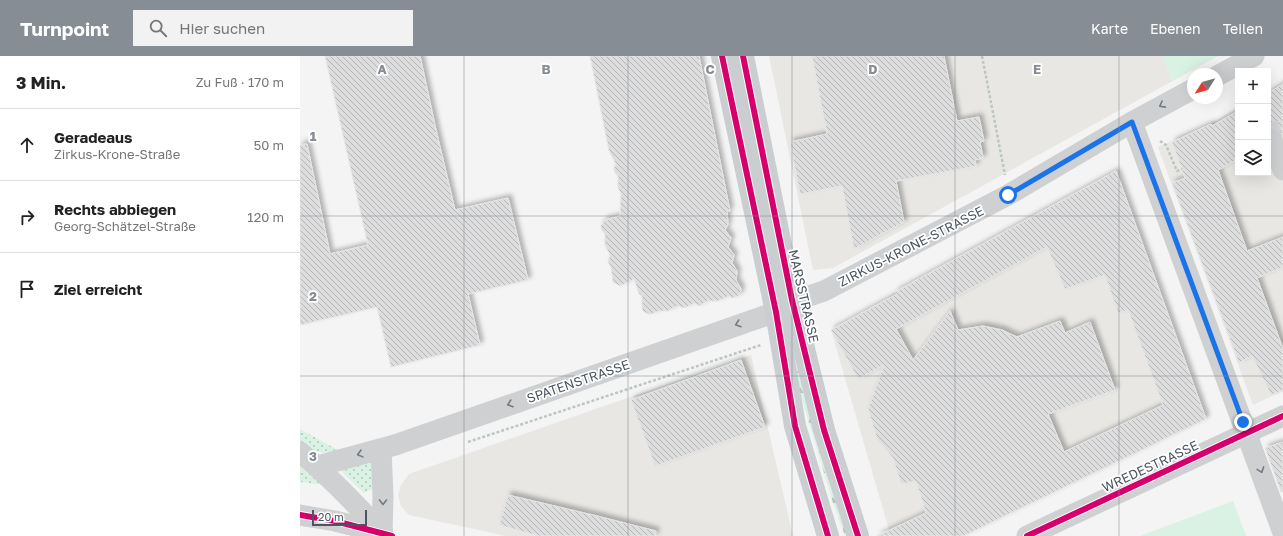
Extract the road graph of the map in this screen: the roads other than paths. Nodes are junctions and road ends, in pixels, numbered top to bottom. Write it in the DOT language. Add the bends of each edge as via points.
graph roads {
  1 [pos="722,56"];
  2 [pos="743,56"];
  3 [pos="1249,63"];
  4 [pos="1223,74"];
  5 [pos="1187,92"];
  6 [pos="1132,122"];
  7 [pos="1272,140"];
  8 [pos="1283,170"];
  9 [pos="784,306"];
  10 [pos="1283,416"];
  11 [pos="1247,434"];
  12 [pos="381,449"];
  13 [pos="300,452"];
  14 [pos="318,466"];
  15 [pos="300,515"];
  16 [pos="1283,533"];
  17 [pos="387,535"];
  18 [pos="828,536"];
  19 [pos="858,536"];
  20 [pos="1027,536"];
  1 -- 9 [label="main road, MARSSTRASSE"];
  2 -- 9 [label="main road, MARSSTRASSE"];
  3 -- 4 [label="street"];
  5 -- 6 [label="street, ZIRKUS-KRONE-STRASSE, one-way"];
  6 -- 9 [label="street, ZIRKUS-KRONE-STRASSE" via="1008,195 824,291"];
  6 -- 11 [label="street"];
  7 -- 8 [label="street"];
  9 -- 12 [label="street, SPATENSTRASSE, one-way"];
  9 -- 18 [label="main road, MARSSTRASSE" via="795,426"];
  9 -- 19 [label="main road, MARSSTRASSE"];
  10 -- 11 [label="street, WREDESTRASSE"];
  11 -- 16 [label="street, one-way"];
  11 -- 20 [label="street, WREDESTRASSE"];
  12 -- 14 [label="street, SPATENSTRASSE, one-way"];
  12 -- 17 [label="street, one-way"];
  13 -- 14 [label="street"];
  14 -- 17 [label="street"];
  15 -- 17 [label="street" via="336,520"];
}
